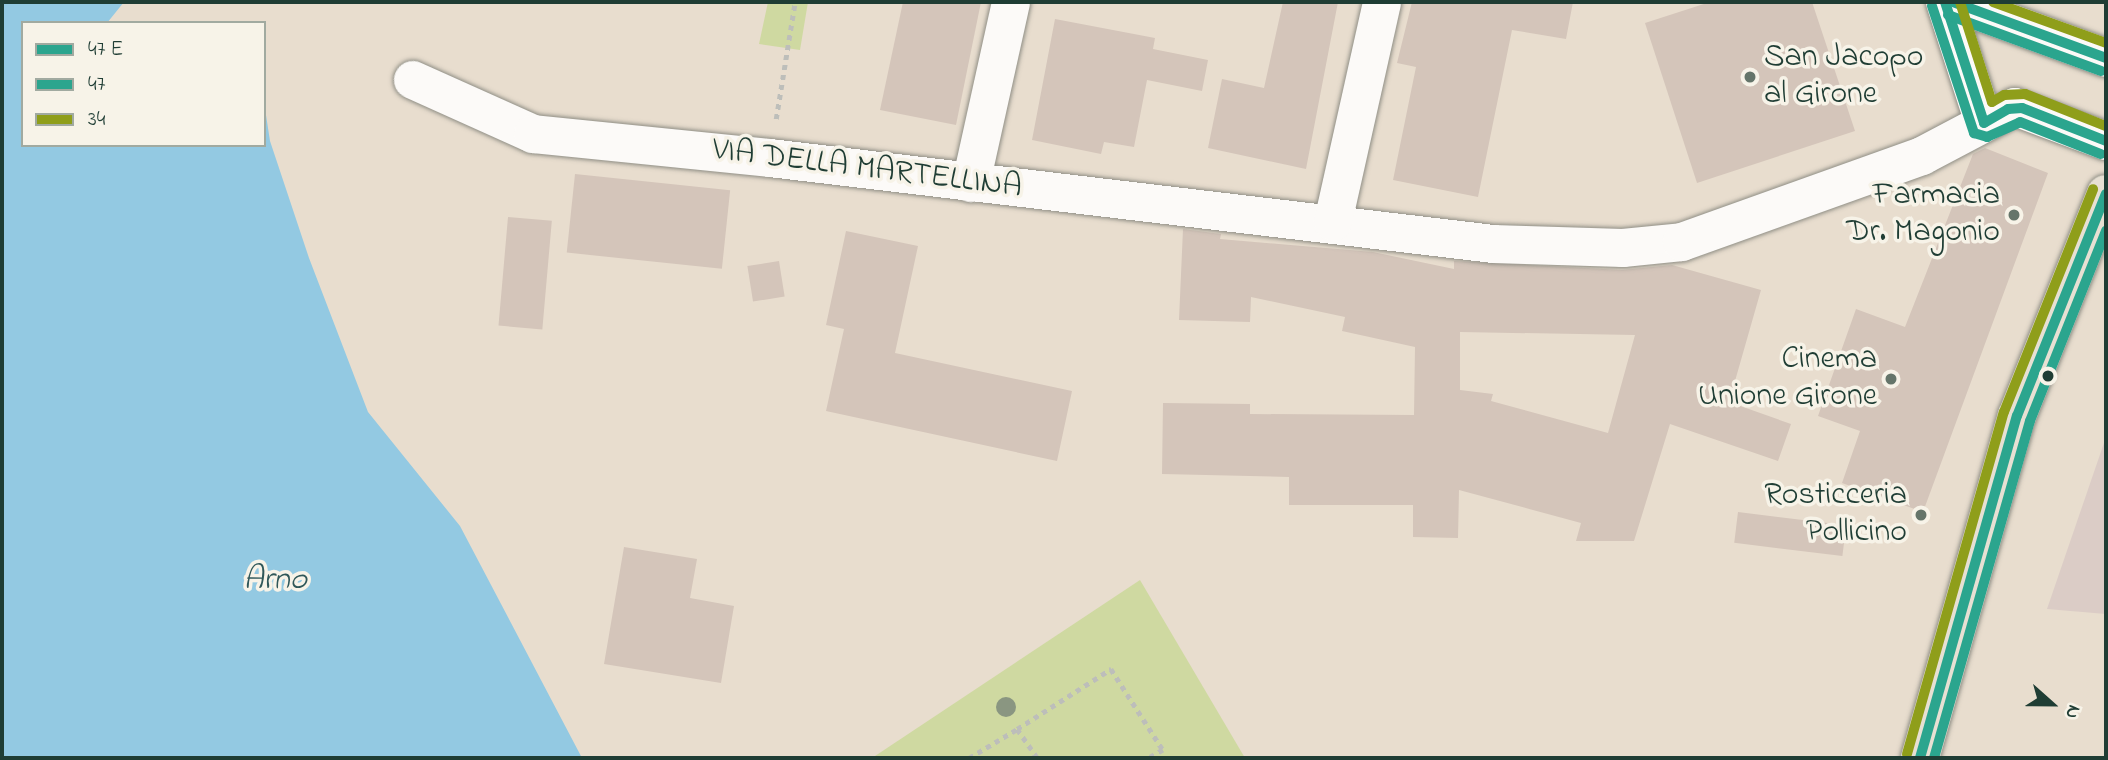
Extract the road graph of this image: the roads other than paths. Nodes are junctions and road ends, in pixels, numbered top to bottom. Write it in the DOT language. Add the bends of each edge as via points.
graph roads {
  1 [pos="1012,2"];
  2 [pos="1381,2"];
  3 [pos="1945,2"];
  4 [pos="1953,2"];
  5 [pos="2106,58"];
  6 [pos="413,80"];
  7 [pos="1984,123"];
  8 [pos="2106,141"];
  9 [pos="971,183"];
  10 [pos="2106,194"];
  11 [pos="1333,222"];
  12 [pos="1920,758"];
  1 -- 9 [label="street"];
  2 -- 11 [label="street"];
  3 -- 7 [label="street"];
  4 -- 5 [label="street"];
  6 -- 9 [label="street, VIA DELLA MARTELLINA" via="533,134"];
  7 -- 8 [label="street, VIA DELLA MARTELLINA" via="2008,109 2022,107"];
  7 -- 11 [label="street, VIA DELLA MARTELLINA" via="1941,147 1682,242 1656,247 1493,244"];
  9 -- 11 [label="street, VIA DELLA MARTELLINA"];
  10 -- 12 [label="main road" via="2017,416"];
}
